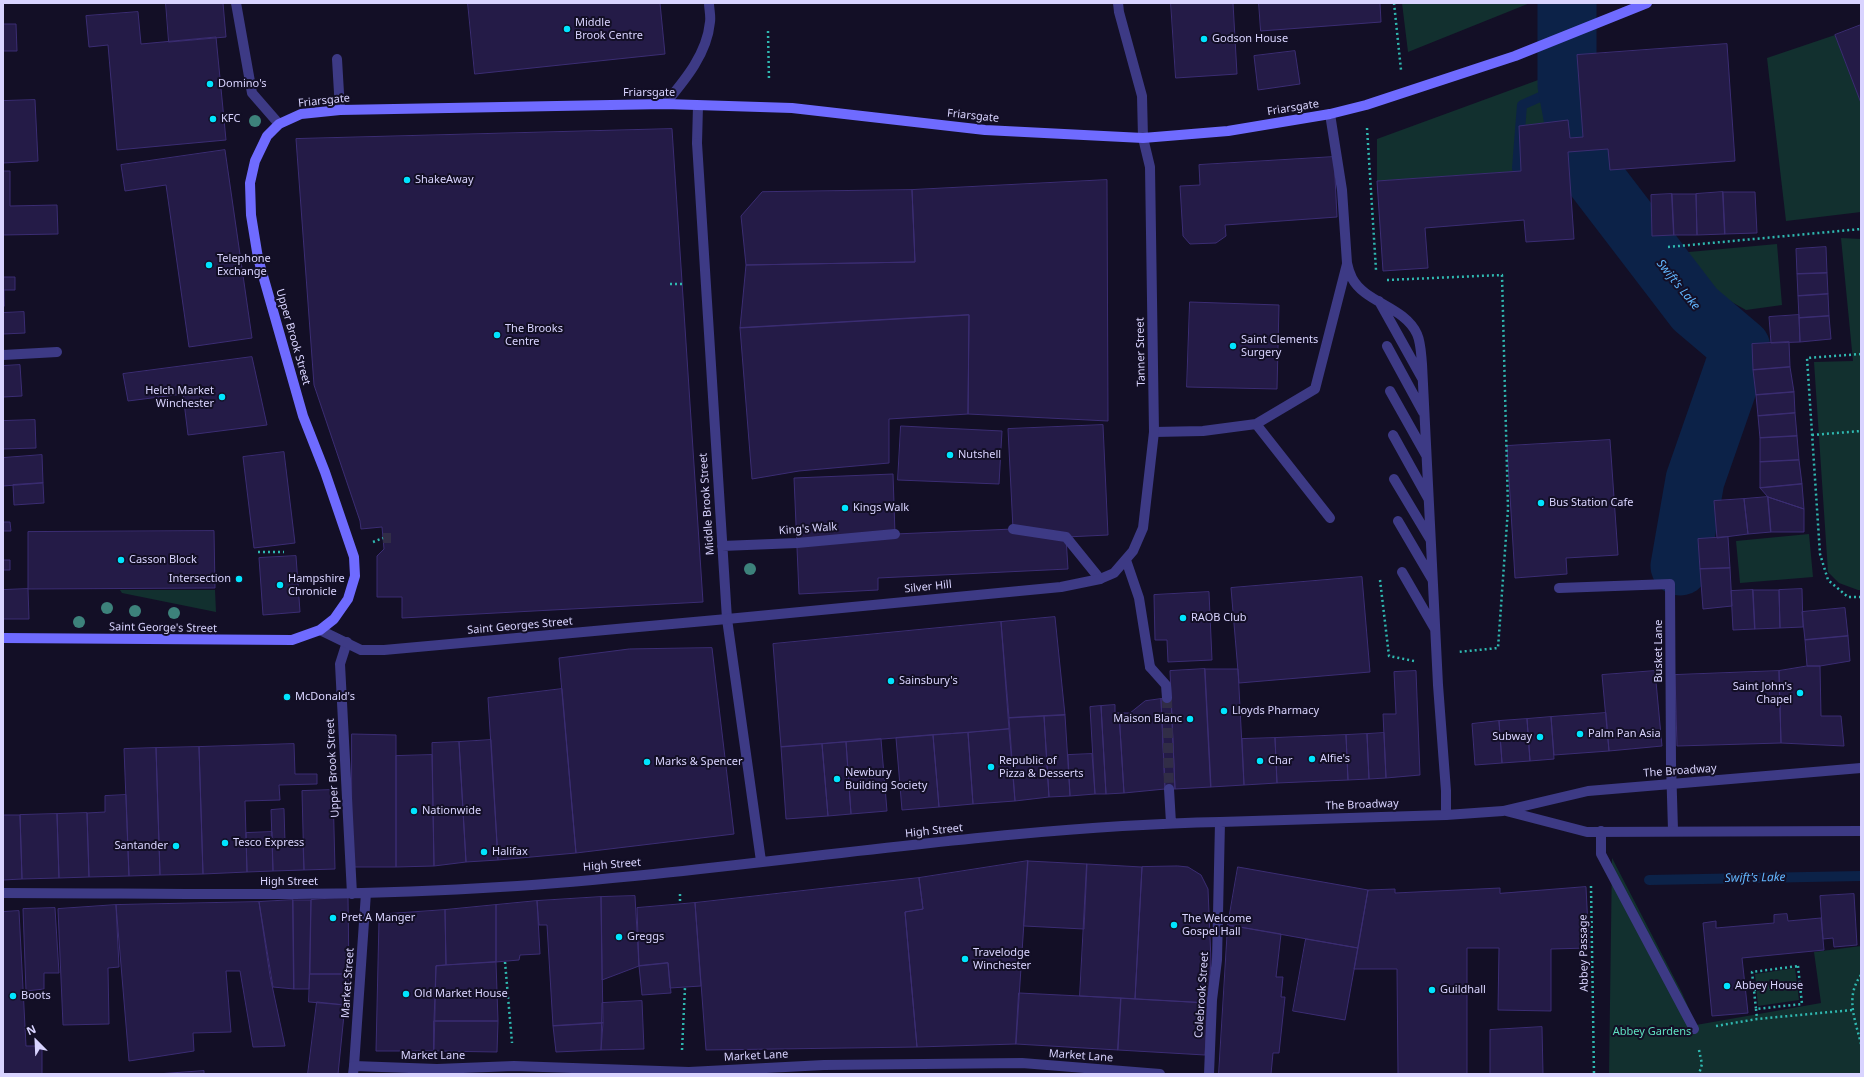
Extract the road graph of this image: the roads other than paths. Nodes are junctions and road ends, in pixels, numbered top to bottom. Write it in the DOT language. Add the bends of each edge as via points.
graph roads {
  1 [pos="236,3"];
  2 [pos="709,3"];
  3 [pos="1118,3"];
  4 [pos="1647,3"];
  5 [pos="337,59"];
  6 [pos="665,104"];
  7 [pos="698,106"];
  8 [pos="340,110"];
  9 [pos="1330,114"];
  10 [pos="279,124"];
  11 [pos="1143,138"];
  12 [pos="1347,264"];
  13 [pos="1378,300"];
  14 [pos="1387,346"];
  15 [pos="57,352"];
  16 [pos="3,355"];
  17 [pos="1423,380"];
  18 [pos="1390,390"];
  19 [pos="1425,415"];
  20 [pos="1256,424"];
  21 [pos="1154,432"];
  22 [pos="1393,435"];
  23 [pos="1427,457"];
  24 [pos="1394,479"];
  25 [pos="1429,500"];
  26 [pos="1330,518"];
  27 [pos="1398,521"];
  28 [pos="1013,529"];
  29 [pos="895,534"];
  30 [pos="1431,541"];
  31 [pos="722,546"];
  32 [pos="1126,560"];
  33 [pos="1402,572"];
  34 [pos="1100,579"];
  35 [pos="1433,580"];
  36 [pos="1559,588"];
  37 [pos="727,619"];
  38 [pos="320,630"];
  39 [pos="1436,631"];
  40 [pos="3,638"];
  41 [pos="346,642"];
  42 [pos="1166,698"];
  43 [pos="1861,768"];
  44 [pos="1672,784"];
  45 [pos="1169,789"];
  46 [pos="1503,811"];
  47 [pos="1446,815"];
  48 [pos="1220,822"];
  49 [pos="1171,823"];
  50 [pos="1673,830"];
  51 [pos="1861,830"];
  52 [pos="1601,831"];
  53 [pos="761,861"];
  54 [pos="3,892"];
  55 [pos="366,893"];
  56 [pos="352,894"];
  57 [pos="1694,1029"];
  58 [pos="353,1070"];
  59 [pos="1160,1074"];
  60 [pos="1209,1074"];
  1 -- 10 [label="street" via="252,93"];
  2 -- 6 [label="street" via="710,22 702,51 685,80"];
  3 -- 11 [label="street, Tanner Street" via="1118,12 1142,96"];
  4 -- 9 [label="main road, Friarsgate" via="1515,56 1366,105"];
  5 -- 8 [label="street"];
  6 -- 7 [label="main road, Friarsgate"];
  6 -- 8 [label="main road, Friarsgate"];
  7 -- 11 [label="main road, Friarsgate" via="792,108 985,130"];
  7 -- 31 [label="street, Middle Brook Street" via="696,130"];
  8 -- 10 [label="main road, Friarsgate" via="301,114"];
  9 -- 11 [label="main road, Friarsgate" via="1228,131"];
  9 -- 12 [label="street" via="1342,190"];
  10 -- 38 [label="main road, Upper Brook Street" via="267,136 255,161 250,183 251,215 258,258 303,416 354,557 355,576 348,599 334,619"];
  11 -- 21 [label="street, Tanner Street" via="1150,167"];
  12 -- 13 [label="street" via="1357,285"];
  12 -- 20 [label="street" via="1315,389"];
  13 -- 17 [label="street"];
  13 -- 17 [label="street" via="1397,312 1413,327 1420,344"];
  14 -- 19 [label="street"];
  15 -- 16 [label="street"];
  17 -- 19 [label="street"];
  18 -- 23 [label="street"];
  19 -- 23 [label="street"];
  20 -- 21 [label="street" via="1203,431"];
  20 -- 26 [label="street"];
  21 -- 32 [label="street, Tanner Street" via="1143,528 1138,542"];
  22 -- 25 [label="street"];
  23 -- 25 [label="street"];
  24 -- 30 [label="street"];
  25 -- 30 [label="street"];
  27 -- 35 [label="street"];
  28 -- 34 [label="street" via="1066,538"];
  29 -- 31 [label="street, King's Walk" via="797,543"];
  30 -- 35 [label="street"];
  31 -- 37 [label="street, Middle Brook Street"];
  32 -- 34 [label="street, Silver Hill" via="1114,572"];
  32 -- 42 [label="street" via="1139,598 1150,667 1166,686"];
  33 -- 39 [label="street"];
  34 -- 37 [label="street, Silver Hill" via="1061,587"];
  35 -- 39 [label="street"];
  36 -- 44 [label="street, Busket Lane" via="1670,584"];
  37 -- 41 [label="street, Saint Georges Street" via="384,650 361,650"];
  37 -- 53 [label="street, Middle Brook Street"];
  38 -- 40 [label="main road, Saint George's Street" via="292,640 262,641"];
  38 -- 41 [label="street, Saint Georges Street"];
  39 -- 47 [label="street"];
  41 -- 56 [label="street, Upper Brook Street" via="340,664"];
  43 -- 44 [label="street, The Broadway"];
  44 -- 46 [label="street, The Broadway" via="1588,790"];
  44 -- 50 [label="street, Busket Lane"];
  45 -- 49 [label="street"];
  46 -- 47 [label="street, The Broadway"];
  46 -- 52 [label="street, The Broadway" via="1587,832"];
  47 -- 48 [label="street, The Broadway"];
  48 -- 49 [label="street, High Street"];
  48 -- 60 [label="street, Colebrook Street" via="1217,960 1212,1000"];
  49 -- 53 [label="street, High Street" via="1026,833"];
  50 -- 51 [label="street, The Broadway"];
  50 -- 52 [label="street, The Broadway"];
  52 -- 57 [label="street" via="1601,854"];
  53 -- 55 [label="street, High Street" via="500,887"];
  54 -- 56 [label="street, High Street"];
  55 -- 56 [label="street, High Street"];
  55 -- 58 [label="street, Market Street"];
  58 -- 59 [label="street, Market Lane" via="514,1066 689,1072 824,1065 1022,1063"];
}
